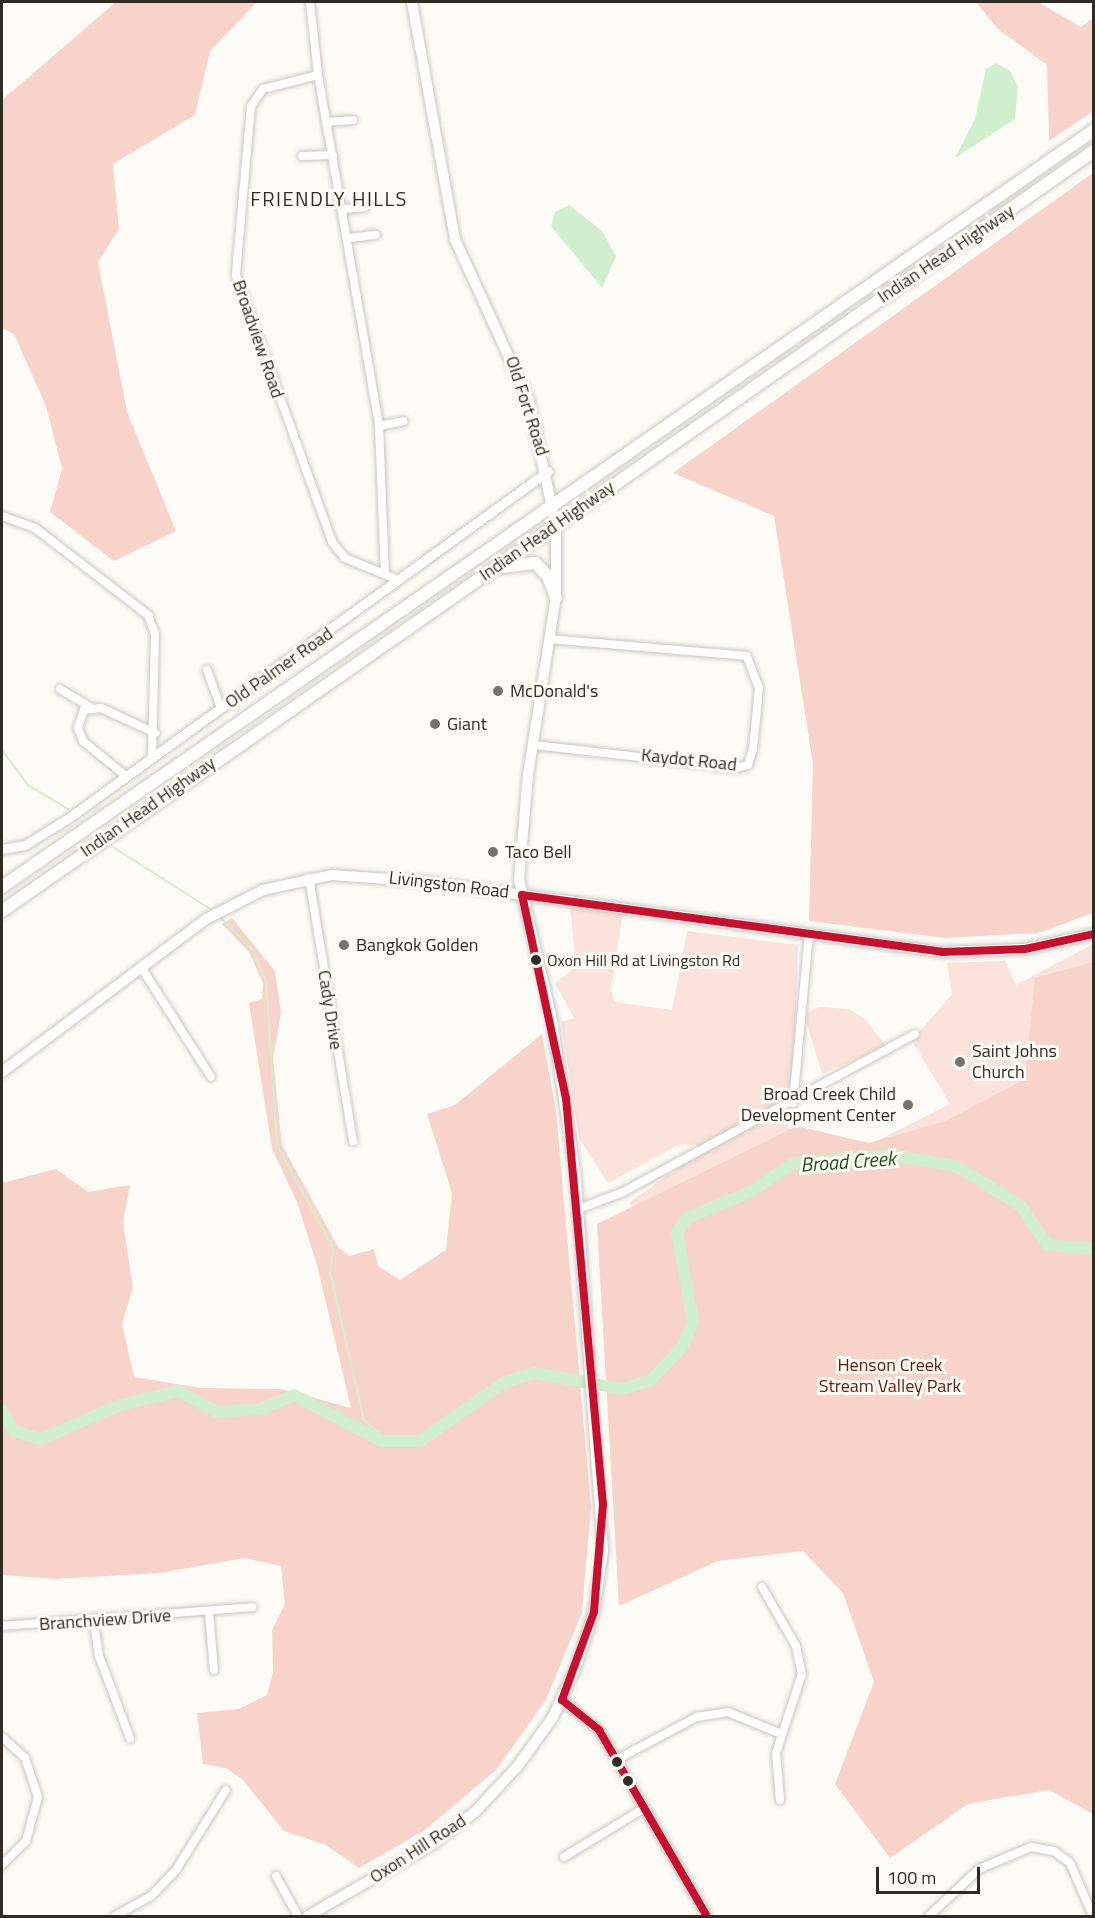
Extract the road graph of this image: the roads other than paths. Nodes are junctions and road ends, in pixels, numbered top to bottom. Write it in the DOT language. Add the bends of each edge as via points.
graph roads {
  1 [pos="310,2"];
  2 [pos="412,2"];
  3 [pos="318,75"];
  4 [pos="353,120"];
  5 [pos="326,122"];
  6 [pos="1094,130"];
  7 [pos="1094,151"];
  8 [pos="333,155"];
  9 [pos="302,156"];
  10 [pos="365,207"];
  11 [pos="345,209"];
  12 [pos="376,235"];
  13 [pos="350,238"];
  14 [pos="404,421"];
  15 [pos="378,426"];
  16 [pos="548,471"];
  17 [pos="553,503"];
  18 [pos="2,516"];
  19 [pos="556,526"];
  20 [pos="385,574"];
  21 [pos="399,580"];
  22 [pos="475,581"];
  23 [pos="556,598"];
  24 [pos="550,639"];
  25 [pos="207,669"];
  26 [pos="60,689"];
  27 [pos="90,707"];
  28 [pos="221,708"];
  29 [pos="155,733"];
  30 [pos="534,745"];
  31 [pos="152,756"];
  32 [pos="126,776"];
  33 [pos="2,849"];
  34 [pos="309,878"];
  35 [pos="2,887"];
  36 [pos="522,895"];
  37 [pos="2,911"];
  38 [pos="1094,934"];
  39 [pos="809,935"];
  40 [pos="141,968"];
  41 [pos="915,1034"];
  42 [pos="2,1072"];
  43 [pos="211,1077"];
  44 [pos="793,1103"];
  45 [pos="353,1141"];
  46 [pos="578,1209"];
  47 [pos="762,1587"];
  48 [pos="252,1607"];
  49 [pos="209,1613"];
  50 [pos="94,1622"];
  51 [pos="2,1626"];
  52 [pos="214,1670"];
  53 [pos="562,1700"];
  54 [pos="781,1734"];
  55 [pos="2,1737"];
  56 [pos="130,1738"];
  57 [pos="616,1760"];
  58 [pos="226,1790"];
  59 [pos="780,1800"];
  60 [pos="643,1809"];
  61 [pos="564,1857"];
  62 [pos="2,1865"];
  63 [pos="276,1876"];
  64 [pos="115,1917"];
  65 [pos="298,1917"];
  66 [pos="308,1917"];
  67 [pos="707,1917"];
  68 [pos="929,1917"];
  69 [pos="1093,1917"];
  1 -- 3 [label="street"];
  2 -- 16 [label="main road, Old Fort Road" via="455,239 513,357"];
  3 -- 5 [label="street"];
  3 -- 20 [label="street, Broadview Road" via="263,90 253,99 236,275 332,542 345,558"];
  4 -- 5 [label="street"];
  5 -- 8 [label="street"];
  6 -- 17 [label="highway, Indian Head Highway"];
  7 -- 19 [label="highway, Indian Head Highway"];
  8 -- 9 [label="street"];
  8 -- 11 [label="street"];
  10 -- 11 [label="street"];
  11 -- 13 [label="street"];
  12 -- 13 [label="street"];
  13 -- 15 [label="street"];
  14 -- 15 [label="street"];
  15 -- 20 [label="street"];
  16 -- 17 [label="main road, Old Fort Road"];
  16 -- 21 [label="street, Old Palmer Road"];
  17 -- 19 [label="main road, Old Fort Road"];
  17 -- 35 [label="highway, Indian Head Highway"];
  18 -- 29 [label="street" via="35,528 148,615 155,634"];
  19 -- 22 [label="highway, Indian Head Highway"];
  19 -- 23 [label="main road, Old Fort Road"];
  20 -- 21 [label="street, Broadview Road"];
  21 -- 28 [label="street, Old Palmer Road"];
  22 -- 23 [label="highway" via="526,561 542,568"];
  22 -- 37 [label="highway, Indian Head Highway"];
  23 -- 24 [label="main road, Old Fort Road"];
  24 -- 30 [label="main road, Old Fort Road"];
  24 -- 30 [label="street, Kaydot Road" via="747,656 759,688 753,749 748,765 735,768"];
  25 -- 28 [label="street"];
  26 -- 27 [label="street"];
  27 -- 29 [label="street"];
  27 -- 32 [label="street" via="81,716 80,735"];
  28 -- 31 [label="street, Old Palmer Road"];
  29 -- 31 [label="street"];
  30 -- 36 [label="main road, Old Fort Road" via="521,832"];
  31 -- 32 [label="street, Old Palmer Road"];
  32 -- 33 [label="street, Old Palmer Road" via="43,835"];
  34 -- 36 [label="main road, Livingston Road" via="366,875"];
  34 -- 40 [label="main road, Livingston Road" via="228,907"];
  34 -- 45 [label="street, Cady Drive"];
  36 -- 39 [label="main road, Livingston Road"];
  36 -- 46 [label="main road, Oxon Hill Road" via="551,1015"];
  38 -- 39 [label="main road, Livingston Road" via="985,953"];
  39 -- 44 [label="street"];
  40 -- 42 [label="main road, Livingston Road"];
  40 -- 43 [label="street"];
  41 -- 44 [label="street"];
  44 -- 46 [label="street" via="621,1193"];
  46 -- 53 [label="main road, Oxon Hill Road" via="603,1504 602,1568 591,1621"];
  47 -- 54 [label="street" via="796,1646 802,1674"];
  48 -- 49 [label="street, Branchview Drive"];
  49 -- 50 [label="street, Branchview Drive"];
  49 -- 52 [label="street"];
  50 -- 51 [label="street, Branchview Drive"];
  50 -- 56 [label="street" via="103,1669"];
  53 -- 57 [label="street" via="591,1720"];
  53 -- 66 [label="main road, Oxon Hill Road" via="517,1767 462,1823"];
  54 -- 57 [label="street" via="728,1712 698,1717"];
  54 -- 59 [label="street" via="776,1754"];
  55 -- 62 [label="street" via="25,1758 38,1797 26,1841"];
  57 -- 60 [label="street"];
  58 -- 64 [label="street" via="176,1870 151,1896"];
  60 -- 61 [label="street"];
  60 -- 67 [label="street"];
  63 -- 65 [label="street"];
  68 -- 69 [label="street" via="979,1869 1031,1847 1054,1851 1070,1863"];
}
